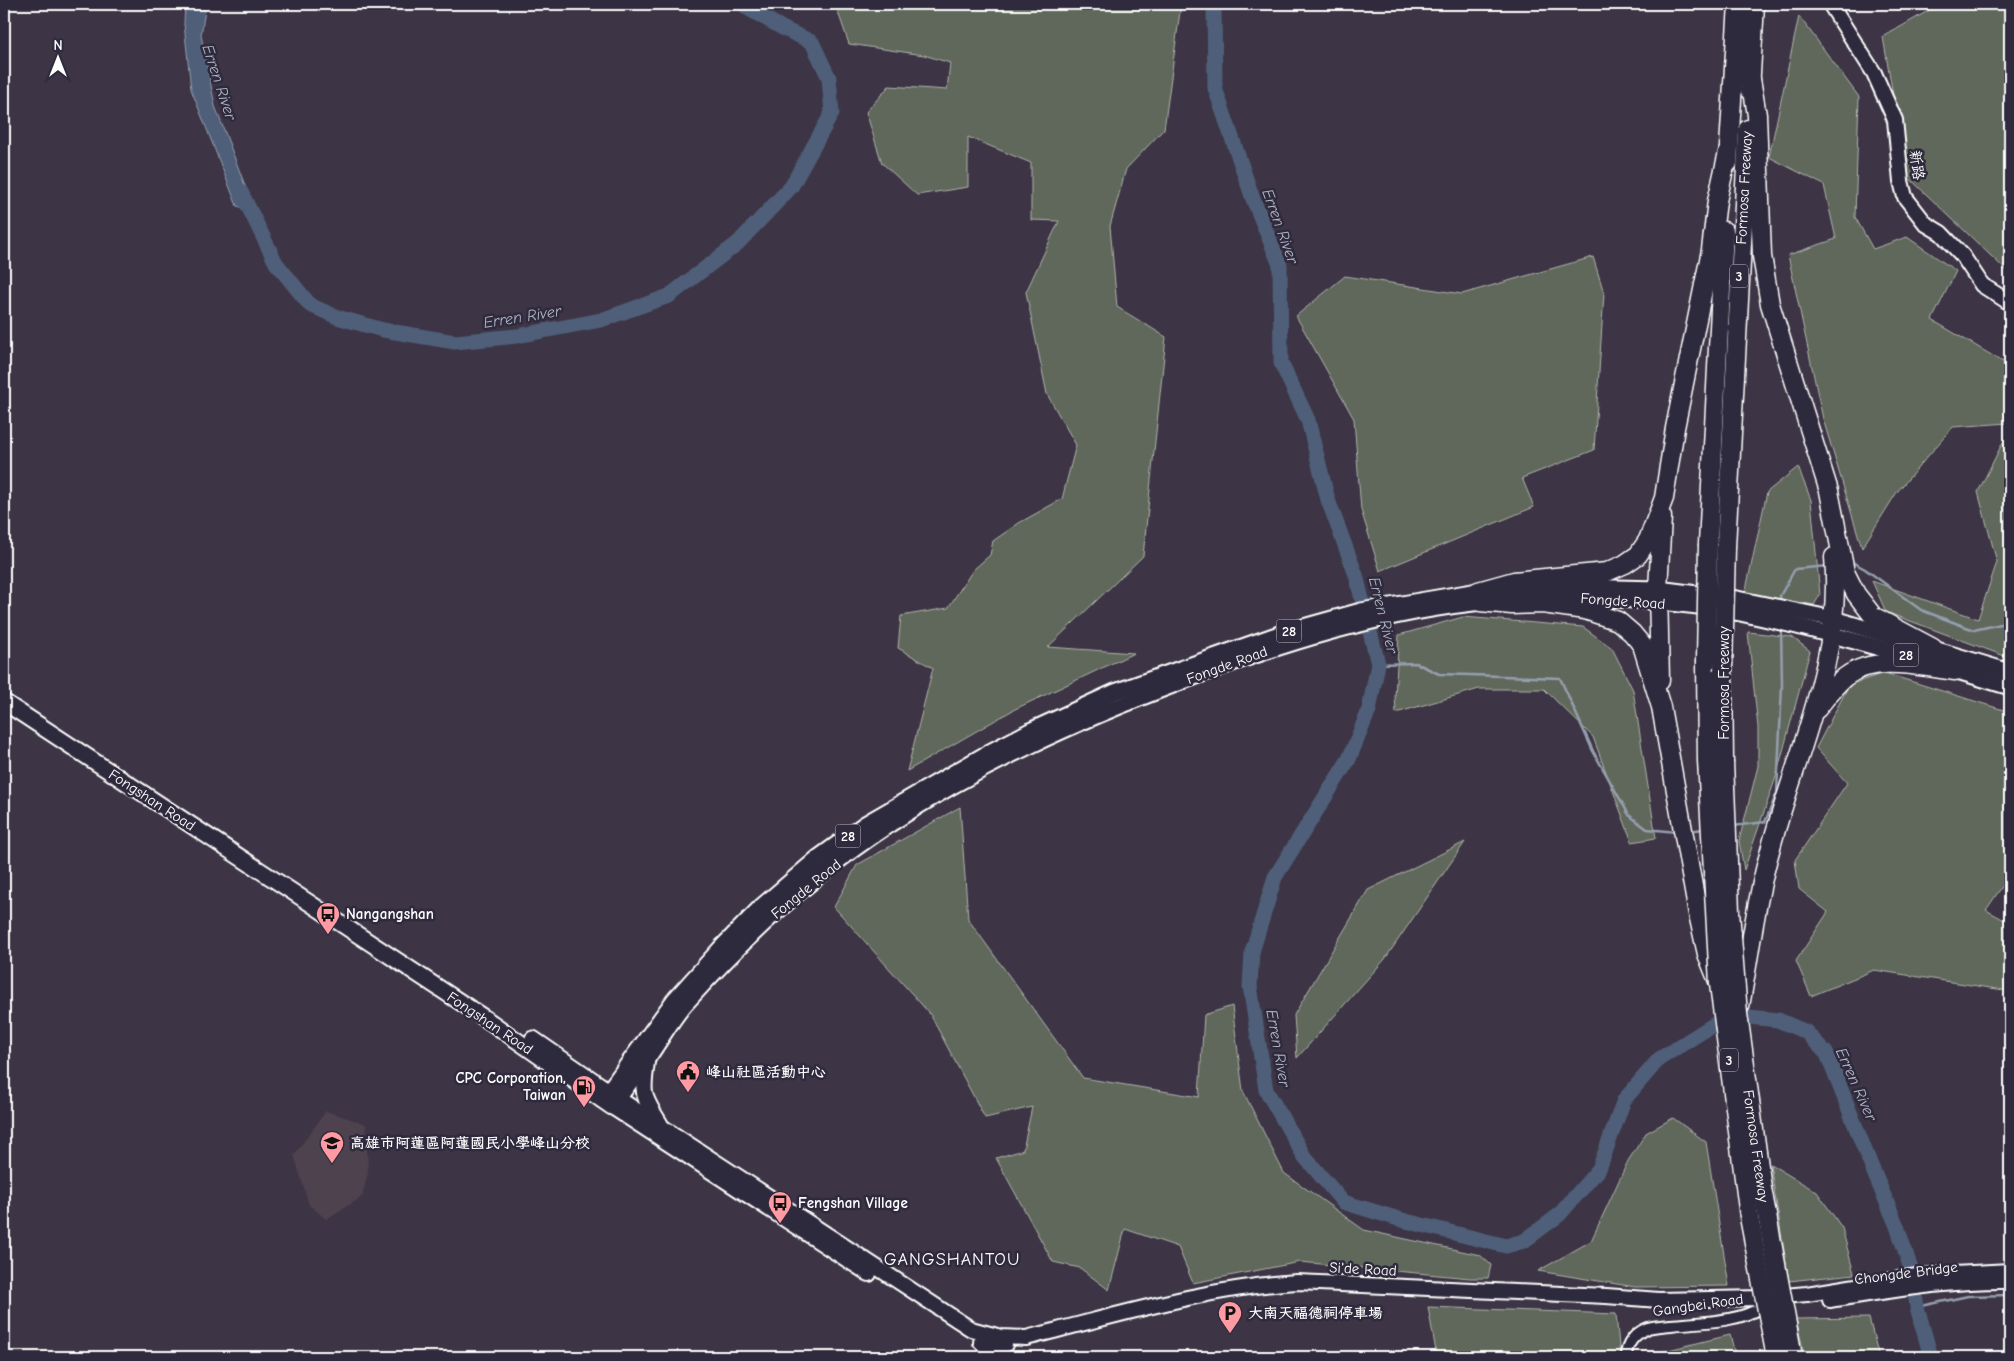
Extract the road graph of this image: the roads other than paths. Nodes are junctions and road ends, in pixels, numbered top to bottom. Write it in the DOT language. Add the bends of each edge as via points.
graph roads {
  1 [pos="1738,4"];
  2 [pos="1755,4"];
  3 [pos="1830,4"];
  4 [pos="1751,79"];
  5 [pos="1728,152"];
  6 [pos="2010,303"];
  7 [pos="1829,491"];
  8 [pos="1664,498"];
  9 [pos="1658,596"];
  10 [pos="1474,597"];
  11 [pos="1832,626"];
  12 [pos="1932,648"];
  13 [pos="1955,671"];
  14 [pos="2010,672"];
  15 [pos="2010,687"];
  16 [pos="4,692"];
  17 [pos="4,702"];
  18 [pos="1661,707"];
  19 [pos="1815,712"];
  20 [pos="1715,761"];
  21 [pos="1719,984"];
  22 [pos="1738,1014"];
  23 [pos="643,1055"];
  24 [pos="581,1072"];
  25 [pos="610,1099"];
  26 [pos="660,1124"];
  27 [pos="2010,1271"];
  28 [pos="2010,1281"];
  29 [pos="1296,1287"];
  30 [pos="1806,1299"];
  31 [pos="1761,1302"];
  32 [pos="971,1329"];
  33 [pos="980,1342"];
  34 [pos="1003,1357"];
  35 [pos="1626,1357"];
  36 [pos="1776,1357"];
  37 [pos="1793,1357"];
  1 -- 5 [label="highway, Formosa Freeway / 3"];
  2 -- 4 [label="highway, Formosa Freeway / 3"];
  3 -- 6 [label="street, 新路" via="1874,73 1895,120 1905,197 1926,224 1941,233 1962,255 1982,285"];
  4 -- 7 [label="highway" via="1757,116 1762,256 1770,304"];
  4 -- 20 [label="highway, Formosa Freeway / 3, bridge" via="1726,548 1723,670"];
  5 -- 8 [label="highway"];
  5 -- 20 [label="highway, Formosa Freeway / 3, bridge" via="1708,544 1706,662"];
  7 -- 11 [label="highway" via="1836,572"];
  7 -- 12 [label="highway" via="1845,572 1862,602 1873,616"];
  8 -- 9 [label="highway"];
  8 -- 10 [label="highway" via="1642,549 1617,569 1514,581"];
  9 -- 10 [label="main road, Fongde Road / 28" via="1574,587"];
  9 -- 11 [label="main road, Fongde Road / 28" via="1738,606"];
  9 -- 18 [label="highway"];
  10 -- 18 [label="highway" via="1565,606 1618,621 1642,645"];
  10 -- 23 [label="main road, Fongde Road / 28" via="1392,604 1254,642 1118,699 993,765 888,824 795,896 734,952"];
  11 -- 12 [label="main road, Fongde Road / 28"];
  11 -- 13 [label="main road, Fongde Road / 28"];
  11 -- 19 [label="highway"];
  12 -- 14 [label="main road, Fongde Road / 28"];
  13 -- 15 [label="main road, Fongde Road / 28"];
  13 -- 19 [label="highway" via="1891,663 1861,667 1834,687"];
  16 -- 24 [label="main road, Fongshan Road"];
  17 -- 25 [label="main road, Fongshan Road"];
  18 -- 21 [label="highway" via="1698,914 1707,954"];
  19 -- 22 [label="highway, bridge" via="1758,896"];
  20 -- 21 [label="highway, Formosa Freeway / 3, bridge"];
  20 -- 22 [label="highway, Formosa Freeway / 3, bridge"];
  21 -- 36 [label="highway, Formosa Freeway / 3, bridge" via="1748,1217"];
  22 -- 37 [label="highway, Formosa Freeway / 3, bridge" via="1762,1188"];
  23 -- 24 [label="main road" via="602,1076"];
  23 -- 25 [label="main road, Fongde Road / 28"];
  23 -- 26 [label="main road" via="643,1092"];
  24 -- 25 [label="main road, Fongshan Road"];
  25 -- 26 [label="street, Fongshan Road"];
  25 -- 33 [label="street, Fongshan Road" via="783,1219"];
  26 -- 32 [label="street, Fongshan Road"];
  27 -- 30 [label="street, Chongde Bridge" via="1917,1276"];
  28 -- 30 [label="street, Chongde Bridge" via="1960,1282"];
  29 -- 31 [label="street, Si'de Road" via="1605,1300"];
  29 -- 32 [label="street, Si'de Road" via="1267,1284 1218,1292 1026,1338 1001,1337"];
  29 -- 33 [label="street, Si'de Road" via="1027,1345"];
  30 -- 31 [label="street, Si'de Road"];
  31 -- 35 [label="street, Gangbei Road" via="1752,1313 1736,1317 1650,1328 1633,1338"];
  32 -- 33 [label="street"];
  33 -- 34 [label="street, Fongshan Road"];
}
